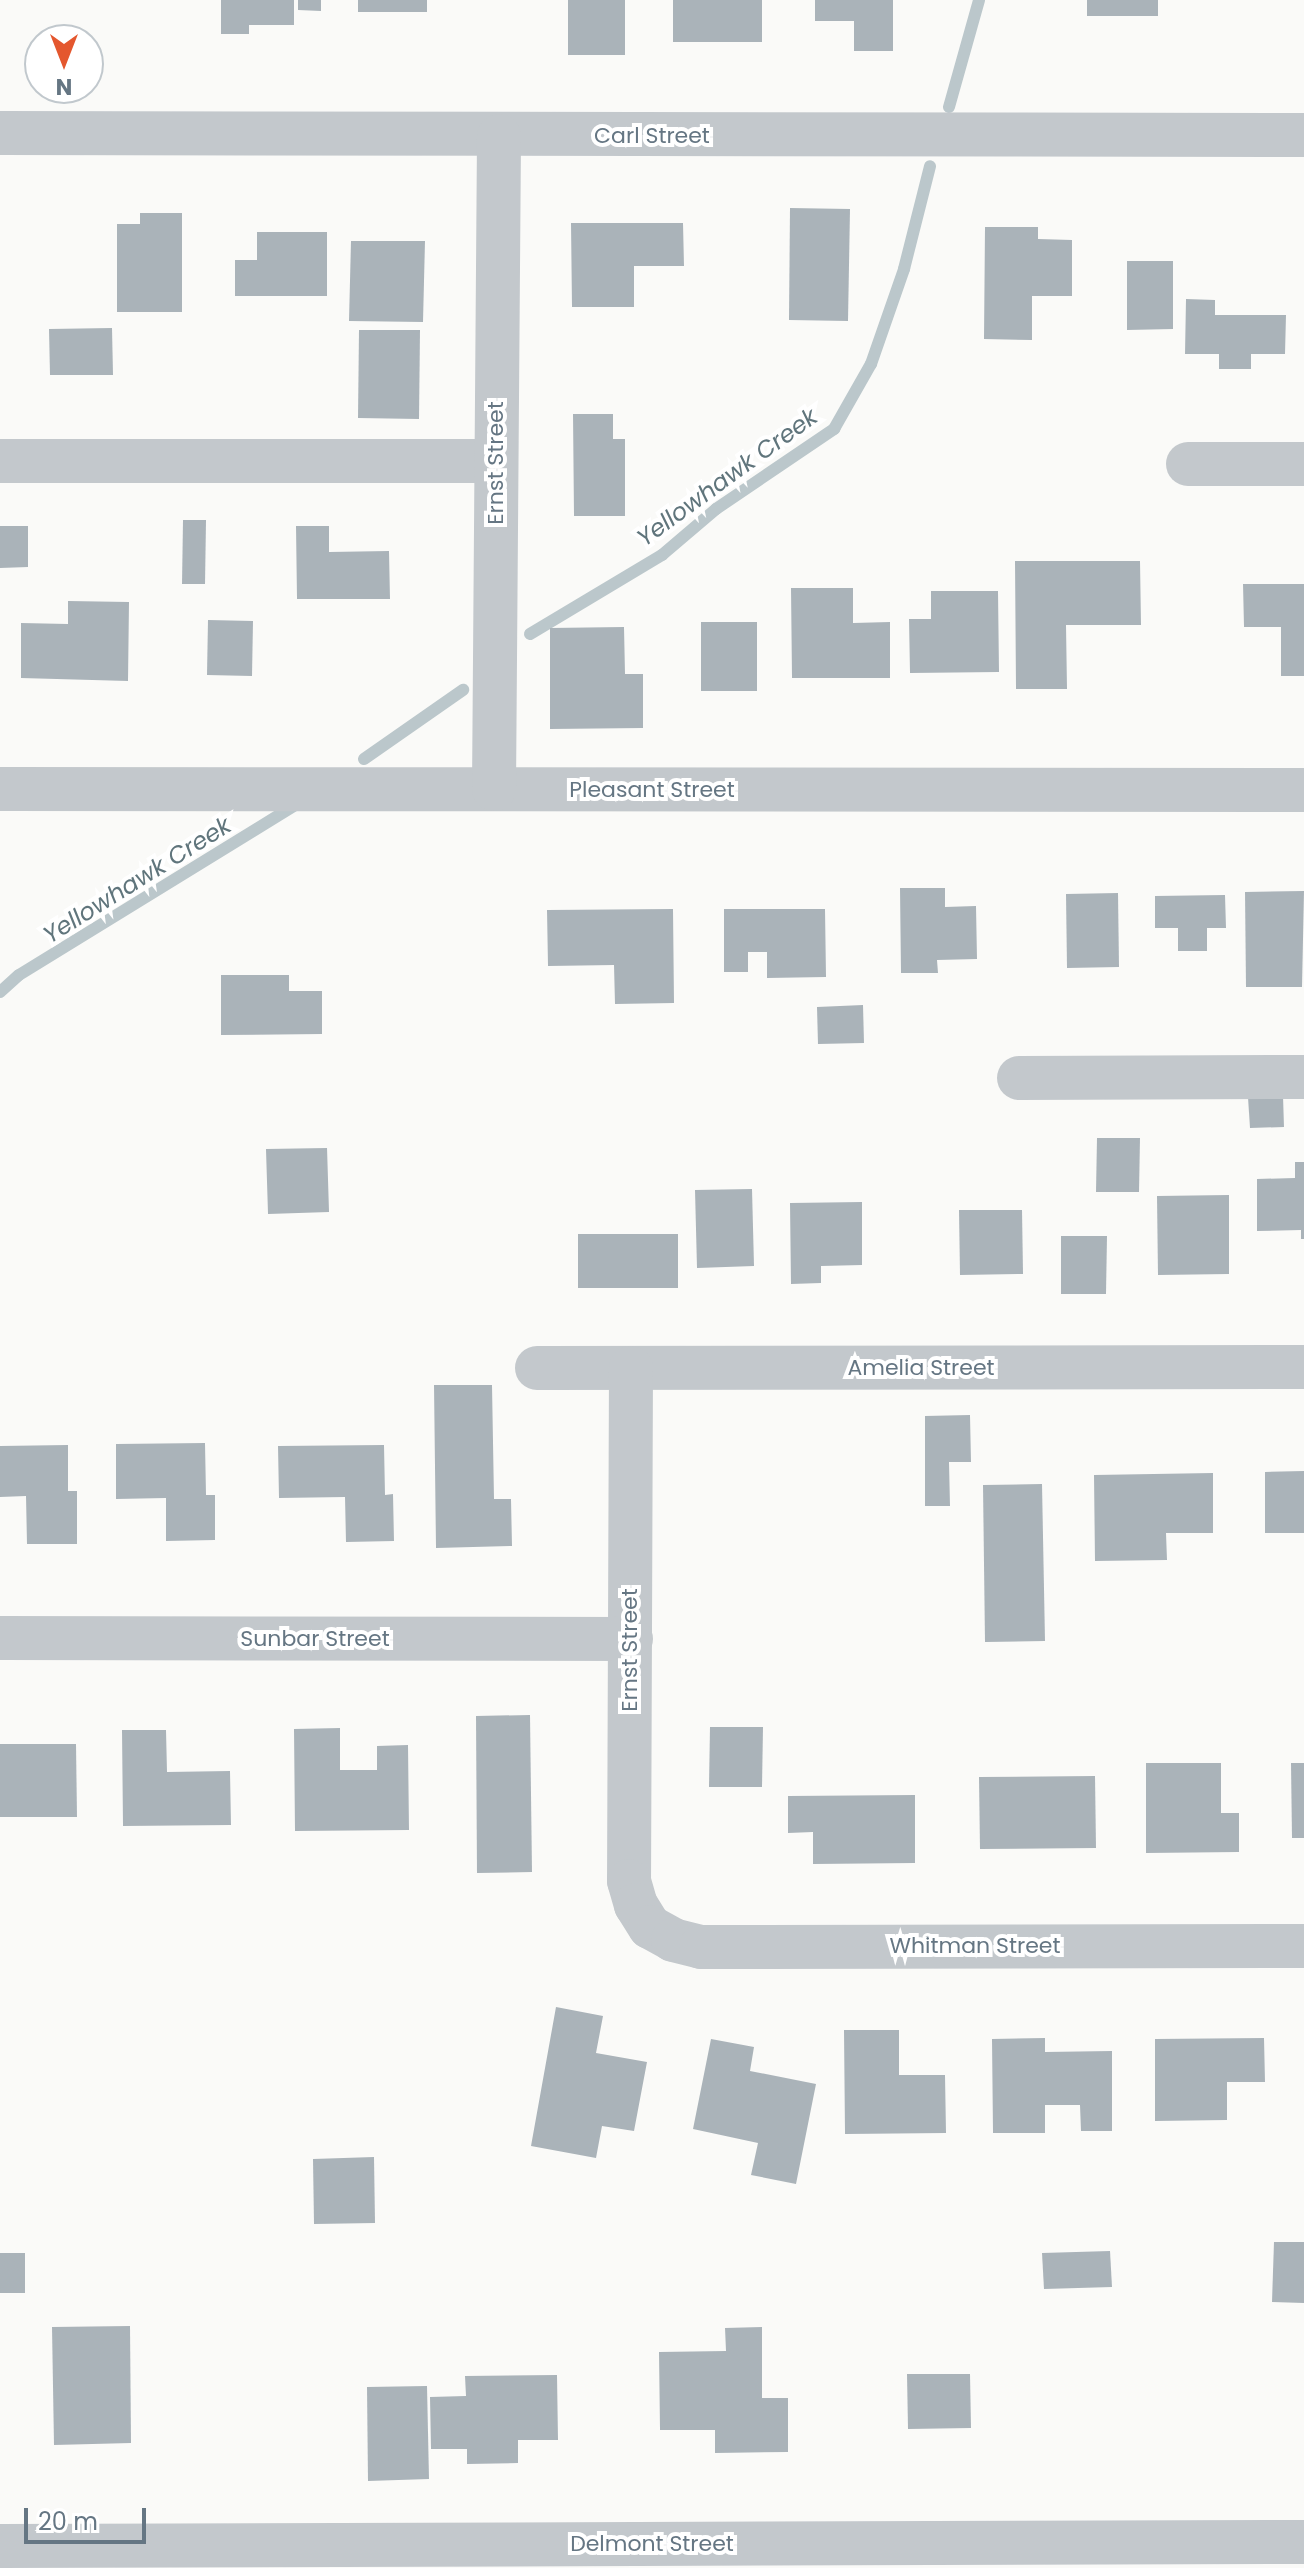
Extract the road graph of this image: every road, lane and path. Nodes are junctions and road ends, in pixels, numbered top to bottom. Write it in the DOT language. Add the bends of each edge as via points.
graph roads {
  1 [pos="0,133"];
  2 [pos="1304,135"];
  3 [pos="499,136"];
  4 [pos="0,461"];
  5 [pos="496,461"];
  6 [pos="1188,464"];
  7 [pos="1304,464"];
  8 [pos="0,789"];
  9 [pos="494,789"];
  10 [pos="1304,790"];
  11 [pos="1304,1077"];
  12 [pos="1019,1078"];
  13 [pos="1304,1367"];
  14 [pos="537,1368"];
  15 [pos="631,1368"];
  16 [pos="0,1638"];
  17 [pos="631,1639"];
  18 [pos="650,1927"];
  19 [pos="1304,1946"];
  20 [pos="1304,2542"];
  21 [pos="0,2546"];
  1 -- 3 [label="street, Carl Street"];
  2 -- 3 [label="street, Carl Street"];
  3 -- 5 [label="street, Ernst Street"];
  4 -- 5 [label="street"];
  5 -- 9 [label="street, Ernst Street"];
  6 -- 7 [label="street"];
  8 -- 9 [label="street, Pleasant Street"];
  9 -- 10 [label="street, Pleasant Street"];
  11 -- 12 [label="street"];
  13 -- 15 [label="street, Amelia Street"];
  14 -- 15 [label="street, Amelia Street"];
  15 -- 17 [label="street, Ernst Street"];
  16 -- 17 [label="street, Sunbar Street"];
  17 -- 18 [label="street, Ernst Street" via="629,1881"];
  18 -- 19 [label="street, Whitman Street" via="701,1947"];
  20 -- 21 [label="street, Delmont Street"];
}
